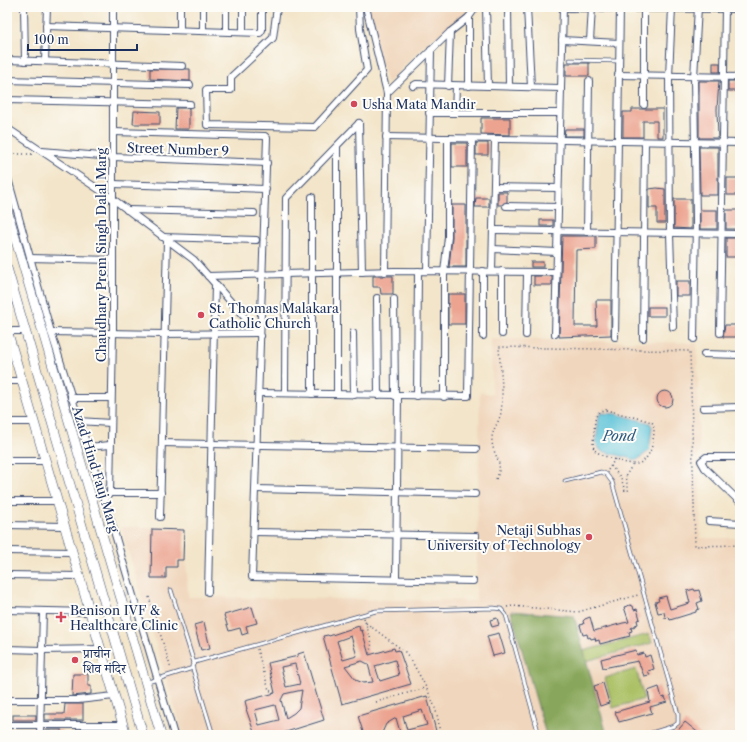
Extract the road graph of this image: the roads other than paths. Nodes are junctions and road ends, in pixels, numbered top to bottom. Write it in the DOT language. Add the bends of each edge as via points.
graph roads {
  1 [pos="24,7"];
  2 [pos="47,7"];
  3 [pos="113,7"];
  4 [pos="180,7"];
  5 [pos="203,7"];
  6 [pos="226,7"];
  7 [pos="243,7"];
  8 [pos="262,7"];
  9 [pos="277,7"];
  10 [pos="359,7"];
  11 [pos="366,7"];
  12 [pos="476,7"];
  13 [pos="486,7"];
  14 [pos="508,7"];
  15 [pos="527,7"];
  16 [pos="563,8"];
  17 [pos="592,8"];
  18 [pos="620,8"];
  19 [pos="644,8"];
  20 [pos="672,8"];
  21 [pos="698,8"];
  22 [pos="725,8"];
  23 [pos="740,9"];
  24 [pos="470,17"];
  25 [pos="46,26"];
  26 [pos="113,28"];
  27 [pos="180,30"];
  28 [pos="203,31"];
  29 [pos="226,31"];
  30 [pos="243,31"];
  31 [pos="450,32"];
  32 [pos="562,40"];
  33 [pos="590,41"];
  34 [pos="619,42"];
  35 [pos="431,50"];
  36 [pos="7,60"];
  37 [pos="25,60"];
  38 [pos="570,60"];
  39 [pos="619,60"];
  40 [pos="45,62"];
  41 [pos="113,64"];
  42 [pos="182,66"];
  43 [pos="618,75"];
  44 [pos="645,76"];
  45 [pos="669,77"];
  46 [pos="694,77"];
  47 [pos="723,77"];
  48 [pos="740,77"];
  49 [pos="7,80"];
  50 [pos="589,81"];
  51 [pos="113,83"];
  52 [pos="190,85"];
  53 [pos="430,85"];
  54 [pos="413,86"];
  55 [pos="448,86"];
  56 [pos="456,86"];
  57 [pos="469,86"];
  58 [pos="488,86"];
  59 [pos="509,86"];
  60 [pos="531,87"];
  61 [pos="560,88"];
  62 [pos="387,93"];
  63 [pos="7,100"];
  64 [pos="113,103"];
  65 [pos="190,104"];
  66 [pos="644,105"];
  67 [pos="430,113"];
  68 [pos="455,113"];
  69 [pos="559,113"];
  70 [pos="7,128"];
  71 [pos="113,132"];
  72 [pos="386,137"];
  73 [pos="429,138"];
  74 [pos="448,138"];
  75 [pos="472,139"];
  76 [pos="495,139"];
  77 [pos="558,140"];
  78 [pos="588,141"];
  79 [pos="617,141"];
  80 [pos="645,142"];
  81 [pos="670,142"];
  82 [pos="695,143"];
  83 [pos="740,143"];
  84 [pos="724,144"];
  85 [pos="336,147"];
  86 [pos="39,153"];
  87 [pos="113,157"];
  88 [pos="267,163"];
  89 [pos="7,175"];
  90 [pos="113,184"];
  91 [pos="494,187"];
  92 [pos="558,188"];
  93 [pos="266,189"];
  94 [pos="312,197"];
  95 [pos="113,200"];
  96 [pos="506,206"];
  97 [pos="558,207"];
  98 [pos="7,210"];
  99 [pos="126,210"];
  100 [pos="254,213"];
  101 [pos="493,230"];
  102 [pos="558,232"];
  103 [pos="586,232"];
  104 [pos="617,233"];
  105 [pos="643,233"];
  106 [pos="670,234"];
  107 [pos="721,234"];
  108 [pos="740,234"];
  109 [pos="696,235"];
  110 [pos="164,238"];
  111 [pos="256,240"];
  112 [pos="493,249"];
  113 [pos="557,252"];
  114 [pos="30,258"];
  115 [pos="113,260"];
  116 [pos="7,268"];
  117 [pos="418,271"];
  118 [pos="427,271"];
  119 [pos="483,271"];
  120 [pos="492,271"];
  121 [pos="502,271"];
  122 [pos="362,272"];
  123 [pos="385,272"];
  124 [pos="444,272"];
  125 [pos="469,272"];
  126 [pos="556,272"];
  127 [pos="338,273"];
  128 [pos="528,273"];
  129 [pos="286,274"];
  130 [pos="312,274"];
  131 [pos="263,275"];
  132 [pos="208,276"];
  133 [pos="215,284"];
  134 [pos="377,298"];
  135 [pos="394,300"];
  136 [pos="673,328"];
  137 [pos="7,331"];
  138 [pos="25,331"];
  139 [pos="51,332"];
  140 [pos="353,333"];
  141 [pos="720,333"];
  142 [pos="113,334"];
  143 [pos="164,334"];
  144 [pos="214,334"];
  145 [pos="502,334"];
  146 [pos="554,334"];
  147 [pos="259,335"];
  148 [pos="526,335"];
  149 [pos="483,336"];
  150 [pos="615,337"];
  151 [pos="643,338"];
  152 [pos="694,339"];
  153 [pos="704,354"];
  154 [pos="740,355"];
  155 [pos="11,356"];
  156 [pos="7,381"];
  157 [pos="22,381"];
  158 [pos="259,393"];
  159 [pos="286,393"];
  160 [pos="312,394"];
  161 [pos="337,394"];
  162 [pos="354,395"];
  163 [pos="378,395"];
  164 [pos="397,396"];
  165 [pos="417,396"];
  166 [pos="444,397"];
  167 [pos="71,398"];
  168 [pos="111,398"];
  169 [pos="740,407"];
  170 [pos="703,408"];
  171 [pos="7,422"];
  172 [pos="34,422"];
  173 [pos="78,422"];
  174 [pos="111,423"];
  175 [pos="162,443"];
  176 [pos="212,443"];
  177 [pos="257,444"];
  178 [pos="110,445"];
  179 [pos="398,446"];
  180 [pos="87,447"];
  181 [pos="476,449"];
  182 [pos="740,457"];
  183 [pos="7,461"];
  184 [pos="45,461"];
  185 [pos="565,481"];
  186 [pos="256,489"];
  187 [pos="398,492"];
  188 [pos="110,493"];
  189 [pos="161,493"];
  190 [pos="475,494"];
  191 [pos="7,500"];
  192 [pos="57,501"];
  193 [pos="104,501"];
  194 [pos="740,502"];
  195 [pos="160,517"];
  196 [pos="709,520"];
  197 [pos="740,523"];
  198 [pos="7,525"];
  199 [pos="64,526"];
  200 [pos="255,532"];
  201 [pos="397,535"];
  202 [pos="476,536"];
  203 [pos="7,551"];
  204 [pos="72,552"];
  205 [pos="7,575"];
  206 [pos="79,576"];
  207 [pos="396,579"];
  208 [pos="473,581"];
  209 [pos="171,590"];
  210 [pos="208,592"];
  211 [pos="7,610"];
  212 [pos="43,611"];
  213 [pos="90,612"];
  214 [pos="7,649"];
  215 [pos="100,649"];
  216 [pos="42,650"];
  217 [pos="194,663"];
  218 [pos="193,668"];
  219 [pos="158,678"];
  220 [pos="146,682"];
  221 [pos="114,696"];
  222 [pos="7,700"];
  223 [pos="41,700"];
  224 [pos="7,725"];
  225 [pos="123,725"];
  226 [pos="40,726"];
  227 [pos="40,735"];
  228 [pos="126,735"];
  229 [pos="143,735"];
  230 [pos="161,735"];
  231 [pos="174,735"];
  232 [pos="212,735"];
  233 [pos="539,735"];
  234 [pos="645,735"];
  1 -- 37 [label="street"];
  2 -- 25 [label="street"];
  3 -- 26 [label="street, Chaudhary Prem Singh Dalal Marg"];
  4 -- 27 [label="street"];
  5 -- 28 [label="street"];
  6 -- 29 [label="street"];
  7 -- 30 [label="street"];
  8 -- 30 [label="street" via="262,32"];
  9 -- 10 [label="street" via="273,38 231,77 231,90 206,90 208,125 315,127 367,70"];
  11 -- 62 [label="street"];
  12 -- 24 [label="street"];
  13 -- 58 [label="street"];
  14 -- 59 [label="street"];
  15 -- 60 [label="street"];
  16 -- 17 [label="street"];
  16 -- 32 [label="street"];
  17 -- 18 [label="street"];
  17 -- 33 [label="street"];
  18 -- 19 [label="street"];
  18 -- 34 [label="street"];
  19 -- 20 [label="street"];
  19 -- 44 [label="street"];
  20 -- 21 [label="street"];
  20 -- 45 [label="street"];
  21 -- 22 [label="street"];
  21 -- 46 [label="street"];
  22 -- 23 [label="street"];
  22 -- 47 [label="street"];
  24 -- 31 [label="street"];
  24 -- 57 [label="street"];
  25 -- 26 [label="street"];
  25 -- 40 [label="street"];
  26 -- 27 [label="street"];
  26 -- 41 [label="street, Chaudhary Prem Singh Dalal Marg"];
  27 -- 28 [label="street"];
  28 -- 29 [label="street"];
  29 -- 30 [label="street"];
  31 -- 35 [label="street"];
  31 -- 55 [label="street"];
  32 -- 33 [label="street"];
  32 -- 61 [label="street"];
  33 -- 34 [label="street"];
  34 -- 39 [label="street"];
  35 -- 53 [label="street"];
  35 -- 62 [label="street"];
  36 -- 37 [label="street"];
  37 -- 40 [label="street"];
  38 -- 39 [label="lane"];
  39 -- 43 [label="street"];
  40 -- 41 [label="street"];
  41 -- 42 [label="street"];
  41 -- 51 [label="street, Chaudhary Prem Singh Dalal Marg"];
  43 -- 44 [label="street"];
  43 -- 79 [label="street"];
  44 -- 45 [label="street"];
  44 -- 66 [label="street"];
  45 -- 46 [label="street"];
  45 -- 81 [label="street"];
  46 -- 47 [label="street"];
  46 -- 82 [label="street"];
  47 -- 48 [label="street"];
  47 -- 84 [label="street"];
  49 -- 51 [label="street"];
  50 -- 78 [label="street"];
  51 -- 52 [label="street"];
  51 -- 64 [label="street, Chaudhary Prem Singh Dalal Marg"];
  53 -- 54 [label="street"];
  53 -- 55 [label="street"];
  53 -- 67 [label="street"];
  55 -- 56 [label="street"];
  56 -- 57 [label="street"];
  56 -- 68 [label="street"];
  57 -- 58 [label="street"];
  58 -- 59 [label="street"];
  59 -- 60 [label="street"];
  60 -- 61 [label="street"];
  61 -- 69 [label="street"];
  62 -- 72 [label="street"];
  63 -- 64 [label="street"];
  64 -- 65 [label="street"];
  64 -- 71 [label="street, Chaudhary Prem Singh Dalal Marg"];
  67 -- 68 [label="street"];
  67 -- 73 [label="street"];
  68 -- 69 [label="street"];
  69 -- 77 [label="street"];
  70 -- 86 [label="street"];
  71 -- 87 [label="street, Chaudhary Prem Singh Dalal Marg"];
  71 -- 88 [label="street" via="266,136"];
  72 -- 73 [label="street"];
  72 -- 123 [label="street"];
  73 -- 74 [label="street"];
  73 -- 118 [label="street"];
  74 -- 75 [label="street"];
  74 -- 124 [label="street" via="448,237"];
  75 -- 76 [label="street"];
  75 -- 125 [label="street"];
  76 -- 77 [label="street"];
  76 -- 91 [label="street"];
  77 -- 78 [label="street"];
  77 -- 92 [label="street"];
  78 -- 79 [label="street"];
  78 -- 103 [label="street"];
  79 -- 80 [label="street"];
  79 -- 104 [label="street"];
  80 -- 81 [label="street"];
  80 -- 105 [label="street"];
  81 -- 82 [label="street"];
  81 -- 106 [label="street"];
  82 -- 84 [label="street"];
  82 -- 109 [label="street"];
  83 -- 84 [label="street"];
  84 -- 107 [label="street"];
  85 -- 122 [label="street" via="359,123"];
  85 -- 127 [label="street"];
  85 -- 129 [label="street" via="286,198"];
  86 -- 87 [label="street, Street Number 9"];
  86 -- 95 [label="street"];
  87 -- 88 [label="street, Street Number 9"];
  87 -- 90 [label="street, Chaudhary Prem Singh Dalal Marg"];
  88 -- 93 [label="street"];
  89 -- 114 [label="street"];
  90 -- 93 [label="street"];
  90 -- 95 [label="street, Chaudhary Prem Singh Dalal Marg"];
  91 -- 92 [label="street"];
  91 -- 101 [label="street"];
  92 -- 97 [label="street"];
  93 -- 131 [label="street"];
  94 -- 130 [label="street"];
  95 -- 99 [label="street"];
  95 -- 115 [label="street, Chaudhary Prem Singh Dalal Marg"];
  96 -- 97 [label="street"];
  97 -- 102 [label="street"];
  98 -- 220 [label="main road, Azad Hind Fauj Marg" via="66,418"];
  99 -- 100 [label="street"];
  99 -- 110 [label="street"];
  101 -- 102 [label="street"];
  101 -- 112 [label="street"];
  102 -- 103 [label="street"];
  102 -- 113 [label="street"];
  103 -- 104 [label="street"];
  104 -- 105 [label="street"];
  104 -- 150 [label="street"];
  105 -- 106 [label="street"];
  105 -- 151 [label="street"];
  106 -- 109 [label="street"];
  106 -- 136 [label="street"];
  107 -- 108 [label="street"];
  107 -- 109 [label="street"];
  107 -- 141 [label="street"];
  109 -- 152 [label="street"];
  110 -- 111 [label="street"];
  110 -- 132 [label="street" via="194,260"];
  110 -- 143 [label="street"];
  112 -- 113 [label="street"];
  112 -- 120 [label="street"];
  113 -- 126 [label="street"];
  114 -- 115 [label="street"];
  114 -- 139 [label="street"];
  115 -- 142 [label="street, Chaudhary Prem Singh Dalal Marg"];
  116 -- 138 [label="main road"];
  117 -- 118 [label="street"];
  117 -- 123 [label="street"];
  117 -- 165 [label="street"];
  118 -- 124 [label="street"];
  119 -- 120 [label="street"];
  119 -- 125 [label="street"];
  119 -- 149 [label="street"];
  120 -- 121 [label="street"];
  121 -- 128 [label="street"];
  121 -- 145 [label="street"];
  122 -- 123 [label="street"];
  122 -- 127 [label="street"];
  124 -- 125 [label="street"];
  124 -- 166 [label="street"];
  125 -- 166 [label="street" via="469,394 466,397"];
  126 -- 128 [label="street"];
  126 -- 146 [label="street"];
  127 -- 130 [label="street"];
  127 -- 161 [label="street"];
  128 -- 148 [label="street"];
  129 -- 130 [label="street"];
  129 -- 131 [label="street"];
  129 -- 159 [label="street"];
  130 -- 160 [label="street"];
  131 -- 132 [label="street"];
  131 -- 147 [label="street"];
  132 -- 133 [label="street"];
  133 -- 144 [label="street"];
  133 -- 147 [label="street"];
  134 -- 163 [label="street"];
  135 -- 164 [label="street"];
  137 -- 138 [label="street"];
  137 -- 155 [label="main road"];
  138 -- 229 [label="main road"];
  139 -- 142 [label="street"];
  139 -- 167 [label="street"];
  140 -- 162 [label="street"];
  142 -- 143 [label="street"];
  142 -- 168 [label="street, Chaudhary Prem Singh Dalal Marg"];
  143 -- 144 [label="street"];
  143 -- 175 [label="street"];
  144 -- 147 [label="street"];
  144 -- 176 [label="street"];
  147 -- 158 [label="street"];
  153 -- 154 [label="street"];
  155 -- 157 [label="main road"];
  156 -- 157 [label="street"];
  157 -- 172 [label="main road"];
  158 -- 159 [label="street"];
  158 -- 177 [label="street"];
  159 -- 160 [label="street"];
  160 -- 161 [label="street"];
  161 -- 162 [label="street"];
  162 -- 163 [label="street"];
  163 -- 164 [label="street"];
  164 -- 165 [label="street"];
  164 -- 179 [label="street"];
  165 -- 166 [label="street"];
  167 -- 168 [label="street"];
  167 -- 173 [label="street"];
  168 -- 174 [label="street, Chaudhary Prem Singh Dalal Marg"];
  169 -- 170 [label="street"];
  171 -- 172 [label="street"];
  172 -- 184 [label="main road"];
  173 -- 174 [label="street"];
  173 -- 180 [label="street"];
  174 -- 178 [label="street, Chaudhary Prem Singh Dalal Marg"];
  175 -- 176 [label="street"];
  175 -- 189 [label="street"];
  176 -- 177 [label="street"];
  176 -- 210 [label="street"];
  177 -- 179 [label="street"];
  177 -- 186 [label="street"];
  178 -- 180 [label="street"];
  178 -- 188 [label="street, Chaudhary Prem Singh Dalal Marg"];
  179 -- 181 [label="street"];
  179 -- 187 [label="street"];
  180 -- 193 [label="street"];
  182 -- 194 [label="street" via="706,457 701,461"];
  183 -- 184 [label="street"];
  184 -- 192 [label="main road"];
  185 -- 234 [label="lane" via="595,472 606,474 612,482 678,717 678,722 673,727"];
  186 -- 187 [label="street"];
  186 -- 200 [label="street"];
  187 -- 190 [label="street"];
  187 -- 201 [label="street"];
  188 -- 189 [label="street"];
  188 -- 193 [label="street"];
  189 -- 195 [label="street"];
  191 -- 192 [label="street"];
  192 -- 199 [label="main road"];
  193 -- 219 [label="street"];
  196 -- 197 [label="street"];
  198 -- 199 [label="street"];
  199 -- 204 [label="main road"];
  200 -- 201 [label="street"];
  200 -- 207 [label="street" via="251,574 255,578"];
  201 -- 202 [label="street"];
  201 -- 207 [label="street"];
  203 -- 204 [label="street"];
  204 -- 206 [label="main road"];
  205 -- 206 [label="street"];
  206 -- 213 [label="main road"];
  207 -- 208 [label="street"];
  209 -- 217 [label="lane"];
  211 -- 212 [label="street"];
  212 -- 213 [label="street"];
  212 -- 216 [label="street"];
  213 -- 215 [label="main road"];
  214 -- 216 [label="street"];
  215 -- 216 [label="street"];
  215 -- 221 [label="main road"];
  216 -- 223 [label="street"];
  217 -- 218 [label="lane"];
  217 -- 233 [label="lane" via="381,610 501,609 506,615"];
  218 -- 219 [label="lane"];
  218 -- 232 [label="lane"];
  219 -- 220 [label="lane"];
  219 -- 231 [label="street"];
  220 -- 230 [label="main road, Azad Hind Fauj Marg"];
  221 -- 223 [label="street" via="97,699"];
  221 -- 225 [label="main road"];
  222 -- 223 [label="street"];
  223 -- 226 [label="street"];
  224 -- 226 [label="street"];
  225 -- 226 [label="street"];
  225 -- 228 [label="main road"];
  226 -- 227 [label="street"];
}
